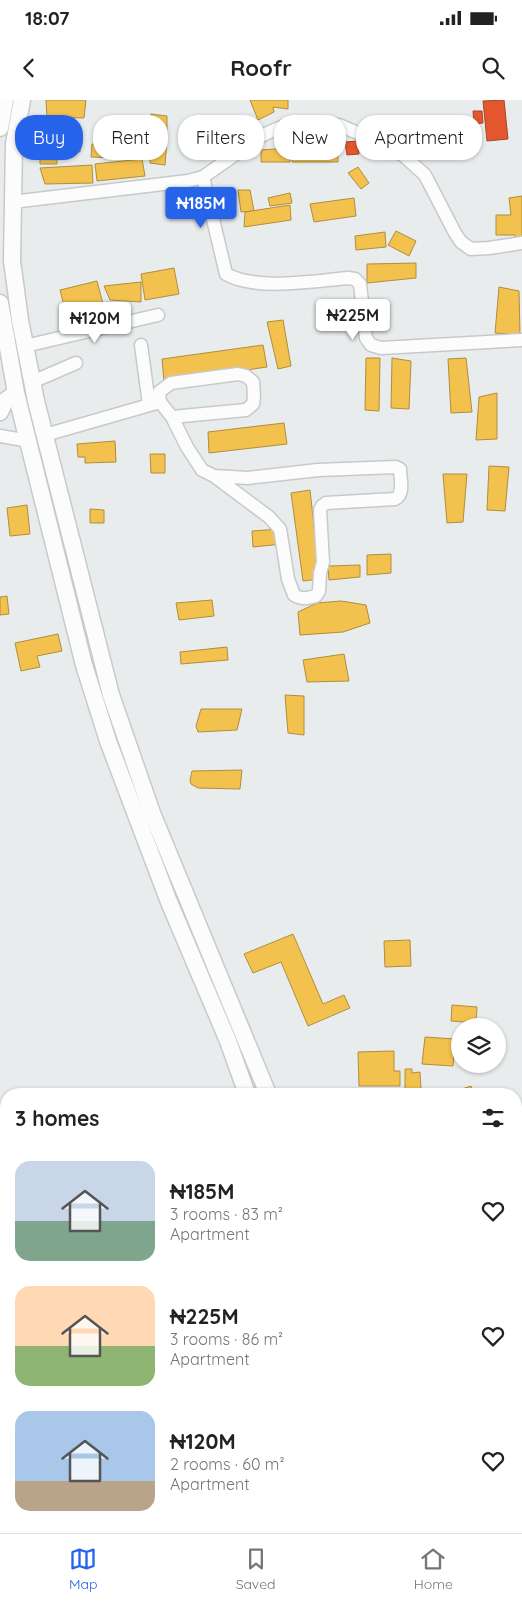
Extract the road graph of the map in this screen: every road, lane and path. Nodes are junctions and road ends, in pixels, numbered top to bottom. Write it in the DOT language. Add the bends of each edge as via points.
graph roads {
  1 [pos="22,100"];
  2 [pos="3,104"];
  3 [pos="0,128"];
  4 [pos="203,177"];
  5 [pos="12,202"];
  6 [pos="522,243"];
  7 [pos="0,303"];
  8 [pos="158,315"];
  9 [pos="522,340"];
  10 [pos="25,346"];
  11 [pos="141,346"];
  12 [pos="76,363"];
  13 [pos="32,382"];
  14 [pos="16,393"];
  15 [pos="155,403"];
  16 [pos="0,412"];
  17 [pos="172,417"];
  18 [pos="45,435"];
  19 [pos="0,436"];
  20 [pos="28,441"];
  21 [pos="214,476"];
  22 [pos="245,1088"];
  23 [pos="266,1088"];
  1 -- 5 [label="main road" via="14,144"];
  2 -- 3 [label="main road"];
  4 -- 5 [label="street" via="169,184"];
  4 -- 6 [label="street" via="263,135 281,127 339,125 404,156 425,175 454,232 471,249"];
  4 -- 9 [label="street" via="226,274 233,278 254,283 355,279 360,284 366,338 371,345 381,348"];
  5 -- 10 [label="main road" via="12,261"];
  7 -- 14 [label="main road"];
  8 -- 10 [label="street"];
  10 -- 13 [label="main road"];
  11 -- 15 [label="street"];
  12 -- 13 [label="street"];
  13 -- 18 [label="main road"];
  14 -- 16 [label="main road" via="5,401"];
  14 -- 20 [label="main road"];
  15 -- 17 [label="street"];
  15 -- 17 [label="street" via="159,392 171,383 238,374 252,382 253,404 246,410"];
  15 -- 18 [label="street"];
  17 -- 21 [label="street" via="202,470"];
  18 -- 23 [label="main road" via="111,695 152,813"];
  19 -- 20 [label="street"];
  20 -- 22 [label="main road" via="84,664 108,741"];
  21 -- 21 [label="street" via="248,478 318,470 396,467 400,469 401,493 395,499 326,503 322,506 323,562 319,591 307,599 294,595 288,579 280,529"];
}
